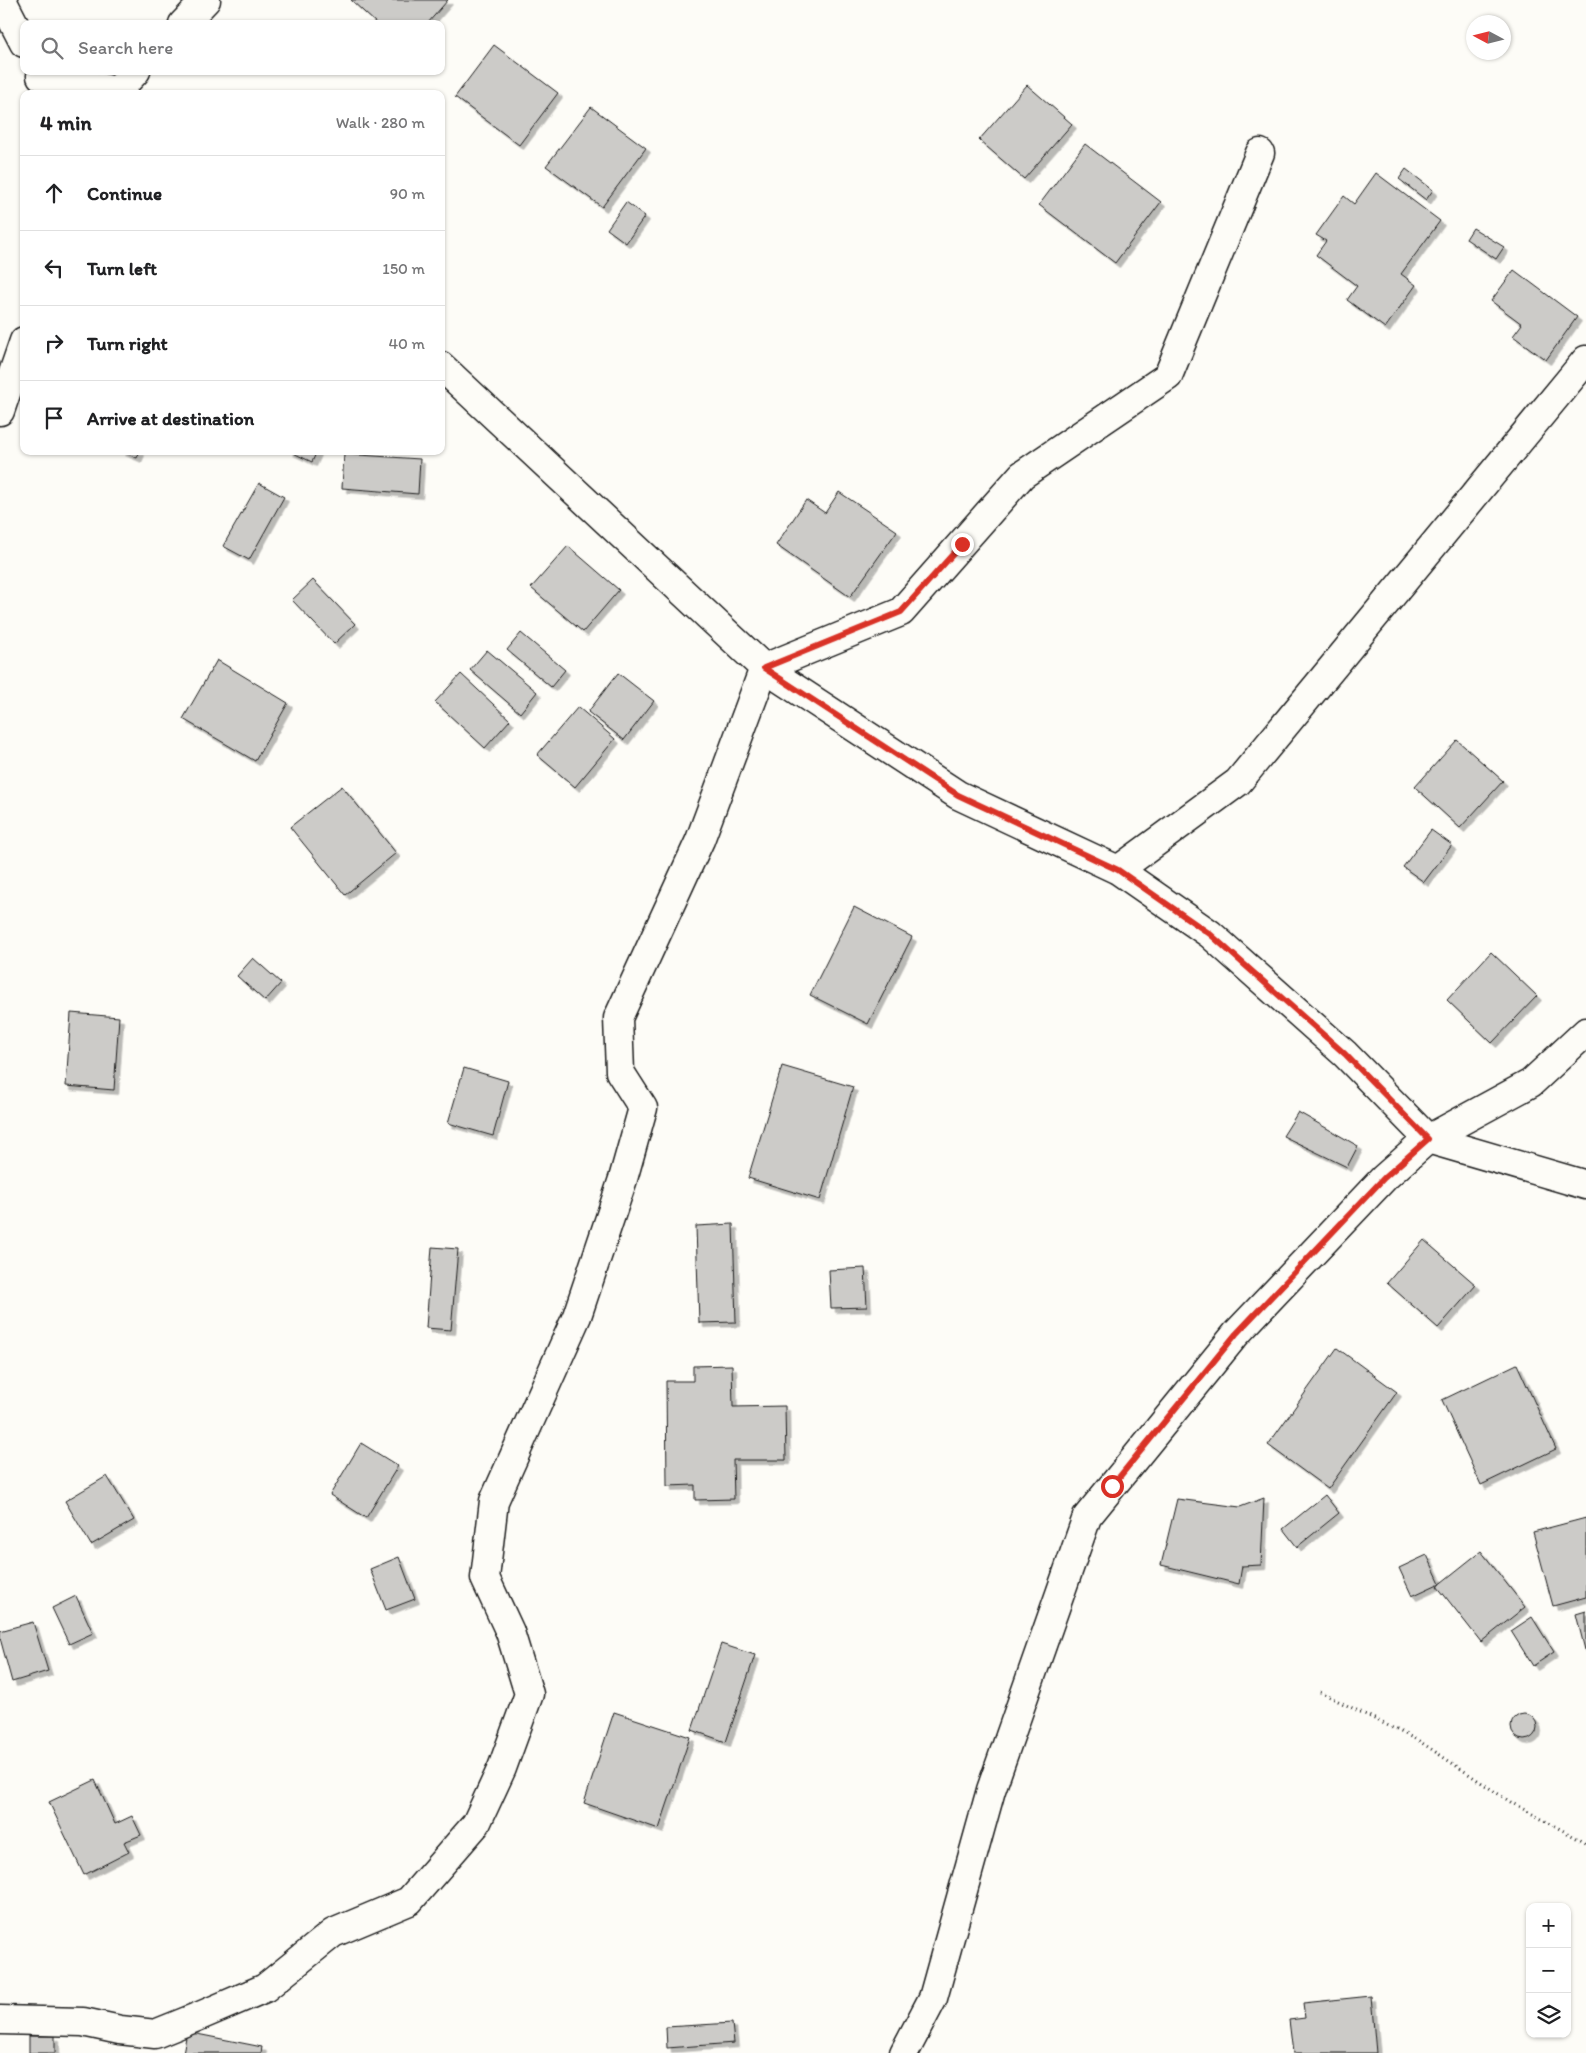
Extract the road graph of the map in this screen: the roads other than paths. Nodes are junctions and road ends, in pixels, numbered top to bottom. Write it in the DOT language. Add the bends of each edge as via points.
graph roads {
  1 [pos="2,0"];
  2 [pos="206,0"];
  3 [pos="187,20"];
  4 [pos="20,34"];
  5 [pos="133,75"];
  6 [pos="40,80"];
  7 [pos="107,90"];
  8 [pos="122,90"];
  9 [pos="1260,153"];
  10 [pos="20,353"];
  11 [pos="1586,360"];
  12 [pos="445,370"];
  13 [pos="0,411"];
  14 [pos="764,668"];
  15 [pos="1118,870"];
  16 [pos="1586,1032"];
  17 [pos="1428,1139"];
  18 [pos="1586,1185"];
  19 [pos="0,2020"];
  20 [pos="904,2053"];
  1 -- 4 [label="street"];
  2 -- 3 [label="street"];
  5 -- 8 [label="street"];
  6 -- 7 [label="street"];
  9 -- 14 [label="street" via="1168,376 1022,475 901,612"];
  10 -- 13 [label="street"];
  11 -- 15 [label="street" via="1238,782"];
  12 -- 14 [label="street"];
  14 -- 15 [label="street" via="958,795"];
  14 -- 19 [label="street" via="700,840 618,1018 620,1072 643,1108 577,1316 494,1501 485,1578 510,1632 529,1694 502,1768 476,1824 409,1901 333,1933 265,1988 202,2015 155,2034 83,2022"];
  15 -- 17 [label="street" via="1210,934 1345,1054"];
  16 -- 17 [label="street" via="1531,1083"];
  17 -- 18 [label="street"];
  17 -- 20 [label="street" via="1384,1178 1236,1334 1087,1517 991,1790 933,1998"];
}
